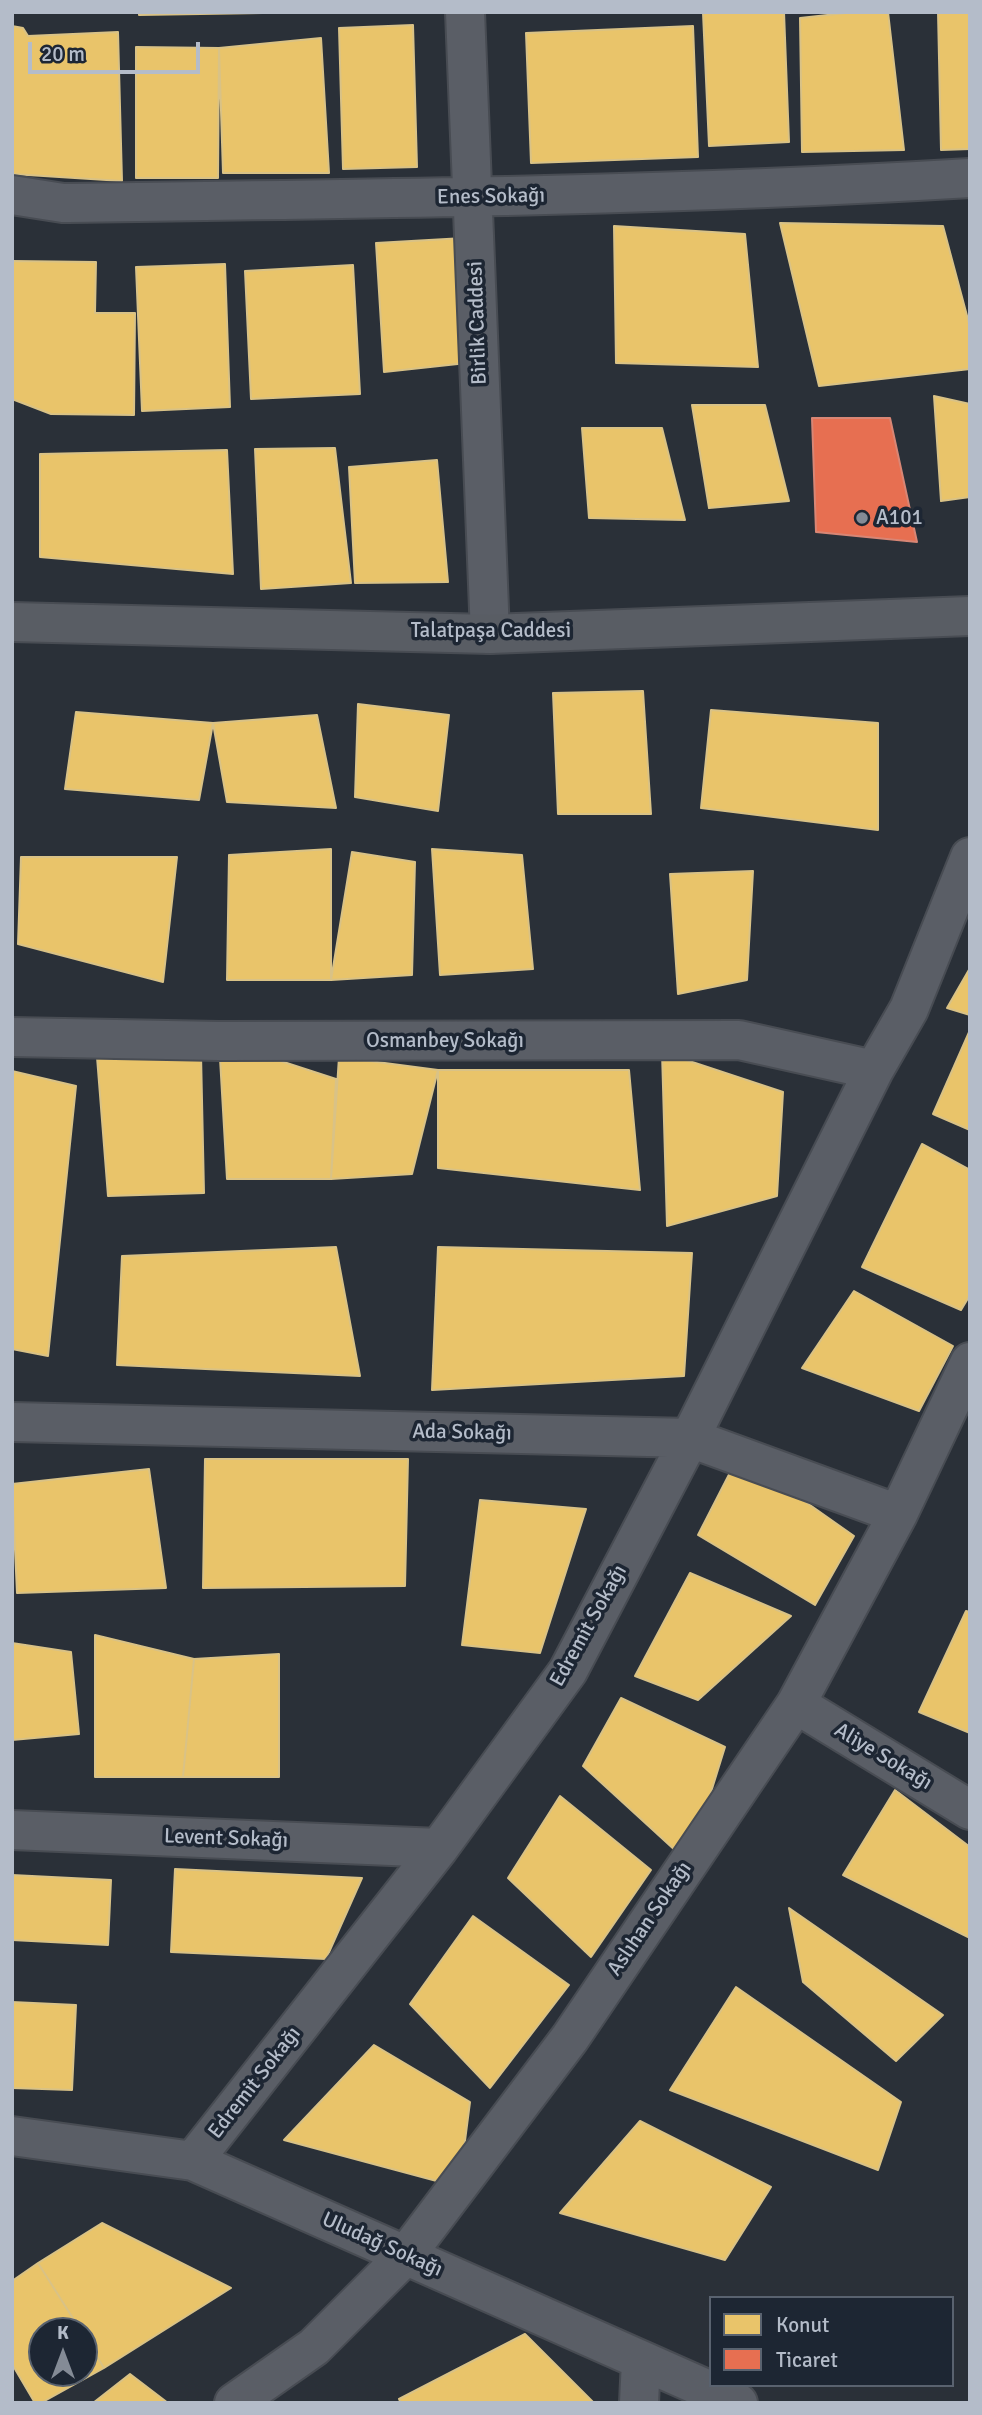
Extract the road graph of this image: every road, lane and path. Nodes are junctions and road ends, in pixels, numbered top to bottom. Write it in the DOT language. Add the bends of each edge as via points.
graph roads {
  1 [pos="465,12"];
  2 [pos="970,178"];
  3 [pos="12,195"];
  4 [pos="472,198"];
  5 [pos="970,616"];
  6 [pos="12,622"];
  7 [pos="490,634"];
  8 [pos="970,857"];
  9 [pos="12,1037"];
  10 [pos="874,1070"];
  11 [pos="970,1362"];
  12 [pos="12,1422"];
  13 [pos="690,1438"];
  14 [pos="898,1514"];
  15 [pos="796,1704"];
  16 [pos="970,1810"];
  17 [pos="12,1830"];
  18 [pos="439,1848"];
  19 [pos="12,2136"];
  20 [pos="193,2161"];
  21 [pos="406,2255"];
  22 [pos="641,2360"];
  23 [pos="234,2403"];
  24 [pos="639,2403"];
  25 [pos="738,2403"];
  1 -- 4 [label="street, Birlik Caddesi"];
  2 -- 4 [label="street, Enes Sokağı"];
  3 -- 4 [label="street, Enes Sokağı" via="63,203"];
  4 -- 7 [label="street, Birlik Caddesi"];
  5 -- 7 [label="main road, Talatpaşa Caddesi"];
  6 -- 7 [label="main road, Talatpaşa Caddesi"];
  8 -- 10 [label="street, Edremit Sokağı" via="909,1009"];
  9 -- 10 [label="street, Osmanbey Sokağı" via="739,1040"];
  10 -- 13 [label="street, Edremit Sokağı"];
  11 -- 14 [label="street, Aslıhan Sokağı"];
  12 -- 13 [label="street, Ada Sokağı"];
  13 -- 14 [label="street, Ada Sokağı"];
  13 -- 18 [label="street, Edremit Sokağı" via="568,1671"];
  14 -- 15 [label="street, Aslıhan Sokağı"];
  15 -- 16 [label="street, Aliye Sokağı"];
  15 -- 21 [label="street, Aslıhan Sokağı" via="570,2038"];
  17 -- 18 [label="street, Levent Sokağı"];
  18 -- 20 [label="street, Edremit Sokağı"];
  19 -- 20 [label="street, Uludağ Sokağı"];
  20 -- 21 [label="street, Uludağ Sokağı"];
  21 -- 22 [label="street, Uludağ Sokağı"];
  21 -- 23 [label="street, Aslıhan Sokağı" via="314,2347"];
  22 -- 24 [label="street"];
  22 -- 25 [label="street, Uludağ Sokağı"];
}
